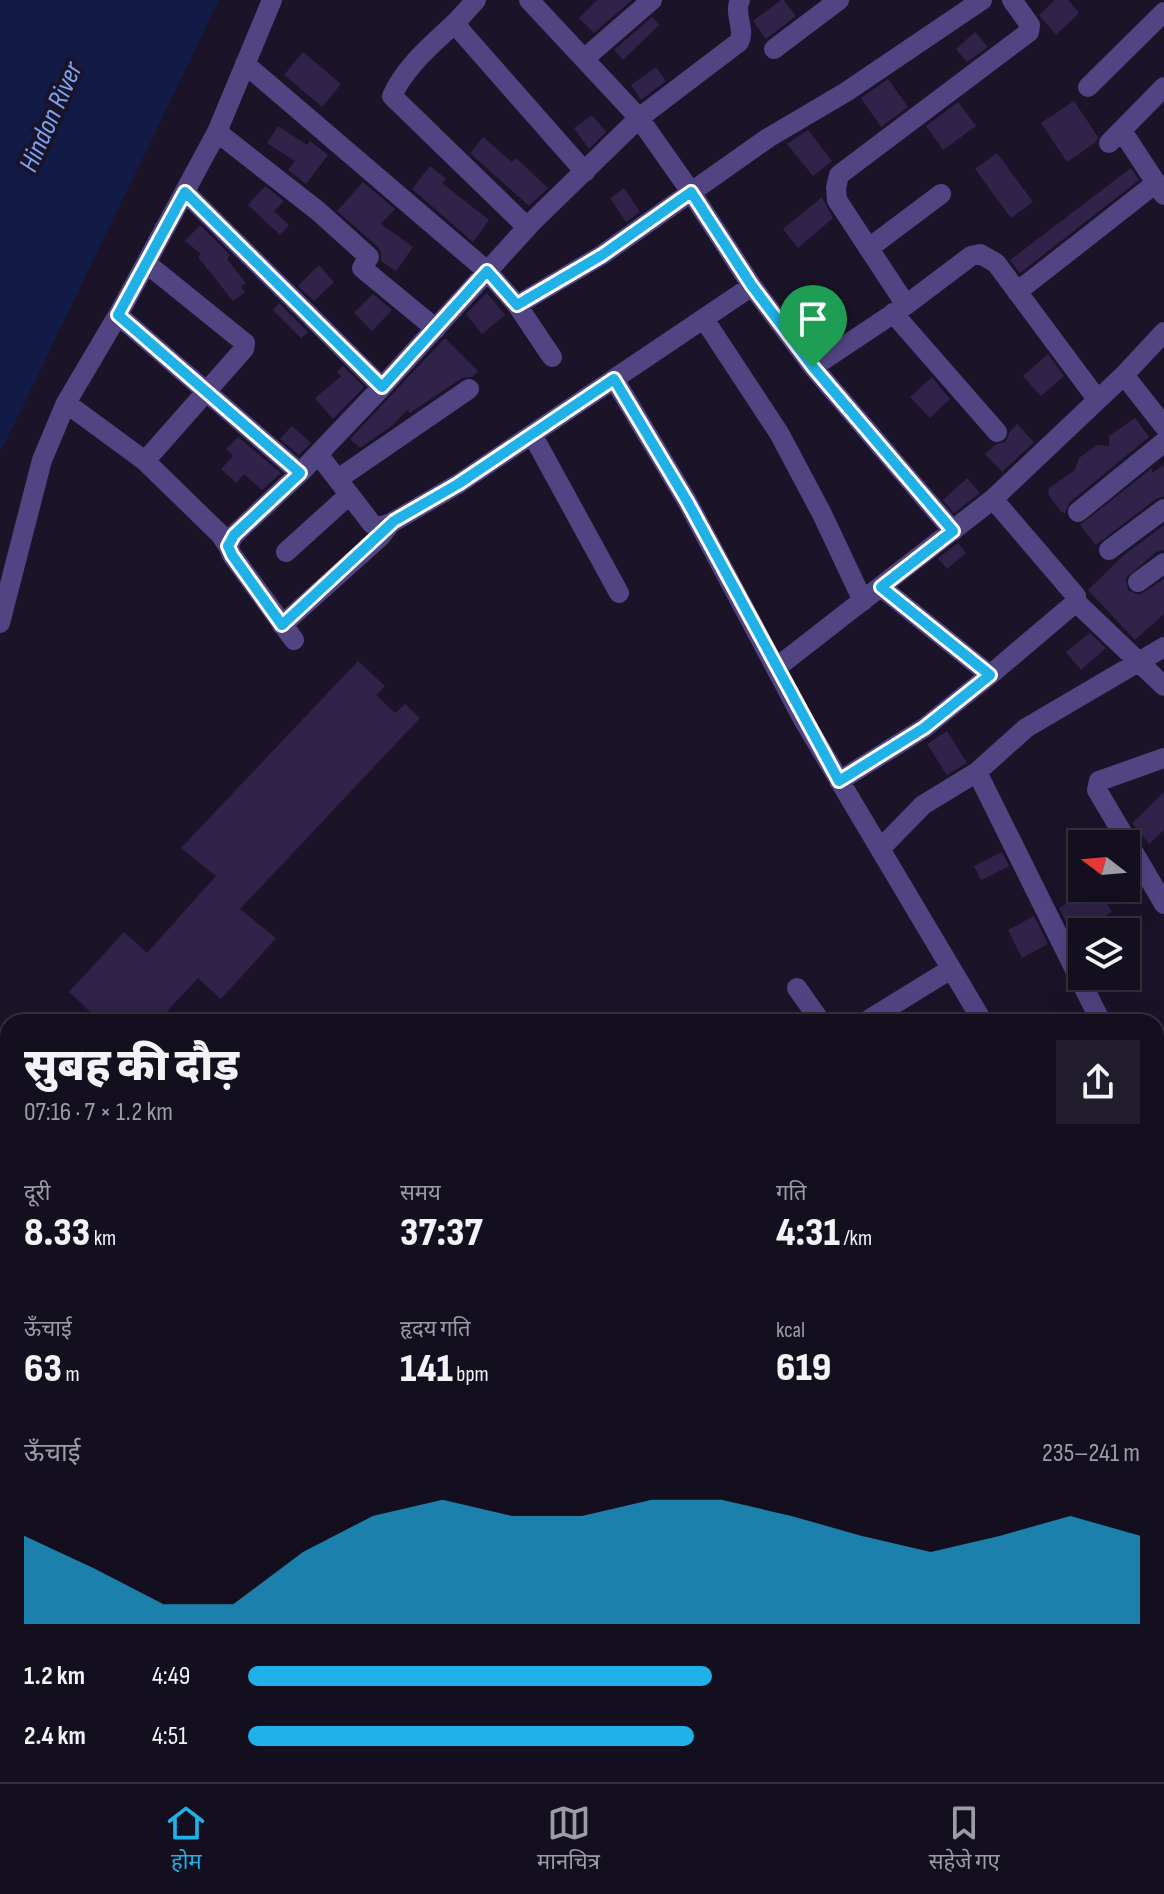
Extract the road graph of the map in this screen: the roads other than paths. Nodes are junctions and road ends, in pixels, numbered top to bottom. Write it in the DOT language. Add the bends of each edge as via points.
graph roads {
  1 [pos="272,0"];
  2 [pos="286,0"];
  3 [pos="476,0"];
  4 [pos="652,0"];
  5 [pos="740,0"];
  6 [pos="839,0"];
  7 [pos="982,0"];
  8 [pos="1012,0"];
  9 [pos="536,2"];
  10 [pos="1164,12"];
  11 [pos="457,21"];
  12 [pos="263,25"];
  13 [pos="774,49"];
  14 [pos="585,58"];
  15 [pos="245,64"];
  16 [pos="1088,87"];
  17 [pos="1164,87"];
  18 [pos="639,118"];
  19 [pos="217,132"];
  20 [pos="585,172"];
  21 [pos="1160,189"];
  22 [pos="185,192"];
  23 [pos="691,192"];
  24 [pos="941,194"];
  25 [pos="527,227"];
  26 [pos="869,248"];
  27 [pos="146,263"];
  28 [pos="487,271"];
  29 [pos="752,286"];
  30 [pos="1017,292"];
  31 [pos="517,305"];
  32 [pos="900,309"];
  33 [pos="118,315"];
  34 [pos="704,319"];
  35 [pos="436,329"];
  36 [pos="1164,332"];
  37 [pos="552,357"];
  38 [pos="813,367"];
  39 [pos="1124,375"];
  40 [pos="614,379"];
  41 [pos="382,387"];
  42 [pos="469,389"];
  43 [pos="207,391"];
  44 [pos="1097,399"];
  45 [pos="66,403"];
  46 [pos="1164,426"];
  47 [pos="997,432"];
  48 [pos="532,434"];
  49 [pos="1164,442"];
  50 [pos="318,454"];
  51 [pos="145,461"];
  52 [pos="300,473"];
  53 [pos="343,487"];
  54 [pos="993,499"];
  55 [pos="1164,509"];
  56 [pos="1078,512"];
  57 [pos="391,523"];
  58 [pos="953,531"];
  59 [pos="228,546"];
  60 [pos="1109,550"];
  61 [pos="286,552"];
  62 [pos="1164,563"];
  63 [pos="1138,582"];
  64 [pos="881,587"];
  65 [pos="619,593"];
  66 [pos="863,601"];
  67 [pos="1076,602"];
  68 [pos="0,623"];
  69 [pos="1164,647"];
  70 [pos="1139,662"];
  71 [pos="776,668"];
  72 [pos="990,675"];
  73 [pos="1164,686"];
  74 [pos="1164,758"];
  75 [pos="977,772"];
  76 [pos="839,781"];
  77 [pos="881,848"];
  78 [pos="1164,904"];
  79 [pos="951,969"];
  80 [pos="797,988"];
  81 [pos="815,1014"];
  82 [pos="878,1014"];
  83 [pos="978,1014"];
  84 [pos="1097,1014"];
  1 -- 12 [label="street"];
  2 -- 12 [label="street"];
  3 -- 11 [label="street"];
  4 -- 14 [label="street"];
  5 -- 18 [label="street" via="739,42"];
  6 -- 13 [label="street"];
  7 -- 23 [label="street"];
  8 -- 26 [label="street" via="1030,25 1029,32 839,175 837,200"];
  9 -- 14 [label="street"];
  10 -- 16 [label="street"];
  11 -- 20 [label="street"];
  11 -- 25 [label="street" via="407,70 392,96"];
  12 -- 15 [label="street"];
  14 -- 18 [label="street"];
  15 -- 19 [label="street"];
  15 -- 28 [label="street"];
  17 -- 21 [label="street" via="1116,137"];
  18 -- 20 [label="street"];
  18 -- 23 [label="street"];
  19 -- 22 [label="street"];
  19 -- 35 [label="street" via="318,211 369,257 362,268"];
  20 -- 25 [label="street"];
  21 -- 30 [label="street"];
  22 -- 27 [label="street"];
  22 -- 41 [label="street"];
  23 -- 29 [label="street"];
  23 -- 31 [label="street" via="602,255"];
  24 -- 26 [label="street"];
  25 -- 28 [label="street"];
  26 -- 32 [label="street"];
  27 -- 33 [label="street"];
  27 -- 43 [label="street" via="245,343"];
  28 -- 31 [label="street"];
  28 -- 35 [label="street"];
  29 -- 34 [label="street"];
  29 -- 38 [label="street"];
  30 -- 32 [label="street" via="996,263 980,254"];
  30 -- 44 [label="street"];
  31 -- 37 [label="street"];
  32 -- 38 [label="street"];
  32 -- 47 [label="street"];
  33 -- 43 [label="street"];
  33 -- 45 [label="street"];
  34 -- 40 [label="street"];
  34 -- 66 [label="street" via="779,433"];
  35 -- 41 [label="street"];
  36 -- 39 [label="street"];
  38 -- 58 [label="street"];
  39 -- 44 [label="street"];
  39 -- 46 [label="street"];
  40 -- 48 [label="street"];
  40 -- 71 [label="street" via="687,501"];
  41 -- 50 [label="street"];
  42 -- 53 [label="street"];
  43 -- 51 [label="street"];
  43 -- 52 [label="street"];
  44 -- 54 [label="street"];
  45 -- 51 [label="street"];
  45 -- 68 [label="street" via="42,460"];
  48 -- 57 [label="street"];
  48 -- 65 [label="street"];
  49 -- 56 [label="street"];
  50 -- 52 [label="street"];
  50 -- 53 [label="street"];
  51 -- 59 [label="street"];
  52 -- 59 [label="street"];
  53 -- 57 [label="street" via="375,526"];
  53 -- 61 [label="street"];
  54 -- 58 [label="street"];
  54 -- 67 [label="street"];
  55 -- 60 [label="street"];
  57 -- 59 [label="street" via="288,632"];
  58 -- 64 [label="street"];
  62 -- 63 [label="street"];
  64 -- 66 [label="street"];
  64 -- 72 [label="street"];
  66 -- 71 [label="street"];
  67 -- 70 [label="street"];
  67 -- 72 [label="street"];
  69 -- 70 [label="street"];
  70 -- 73 [label="street"];
  70 -- 75 [label="street" via="1026,728"];
  71 -- 76 [label="street"];
  72 -- 76 [label="street" via="924,728"];
  74 -- 78 [label="street" via="1099,781 1097,790"];
  75 -- 77 [label="street" via="923,805"];
  75 -- 84 [label="street"];
  76 -- 77 [label="street"];
  77 -- 79 [label="street"];
  79 -- 82 [label="street"];
  79 -- 83 [label="street"];
  80 -- 81 [label="street"];
}
